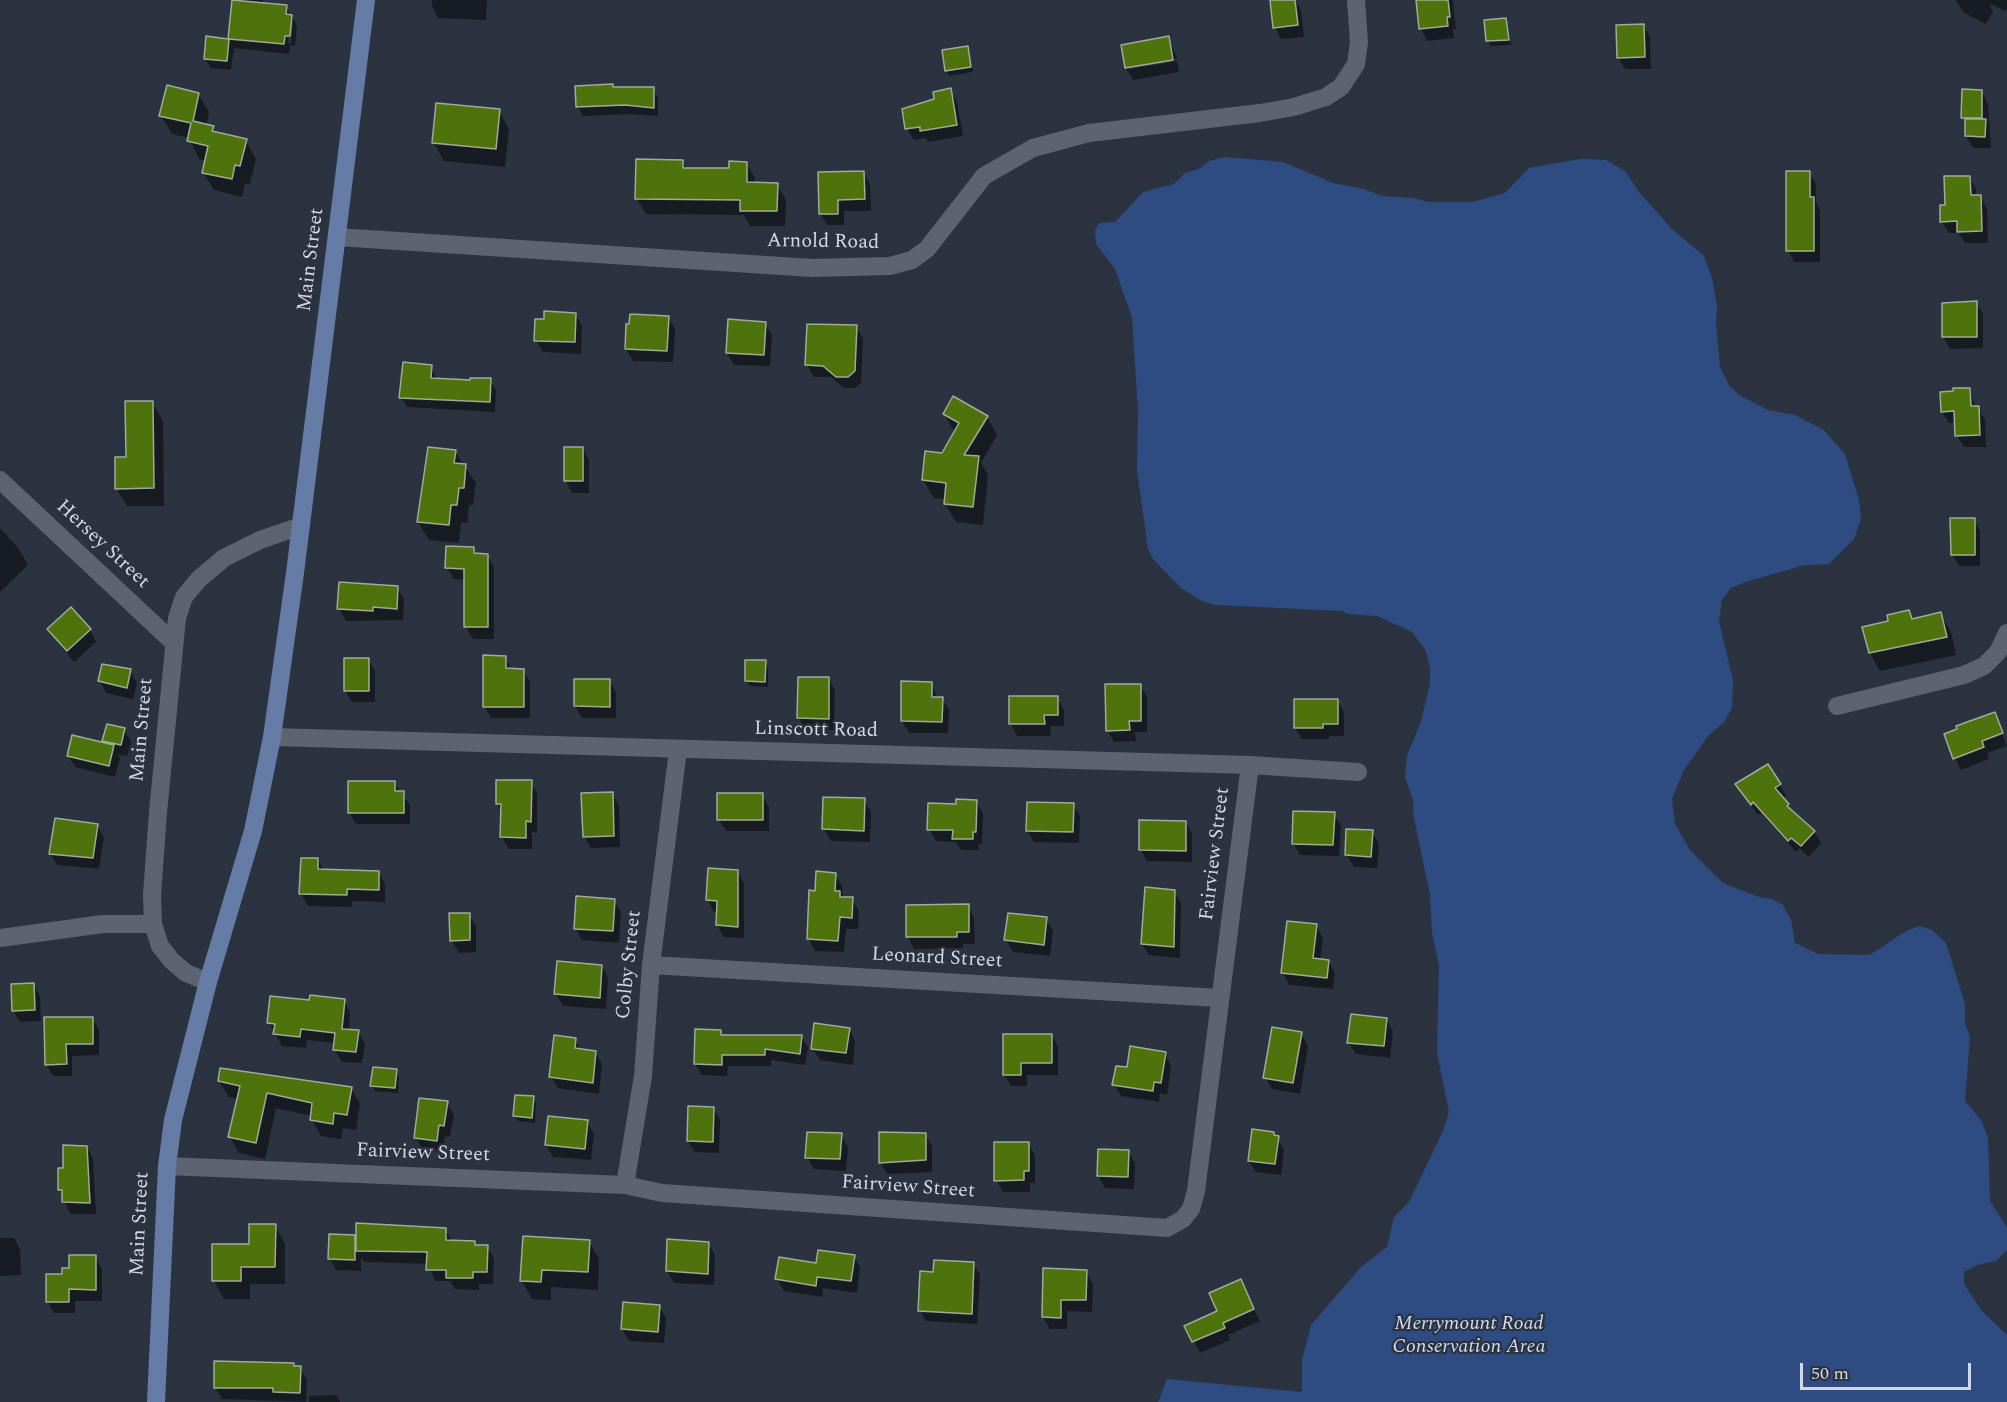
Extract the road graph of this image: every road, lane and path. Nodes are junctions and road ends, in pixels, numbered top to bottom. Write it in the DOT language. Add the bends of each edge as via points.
graph roads {
  1 [pos="366,0"];
  2 [pos="1356,0"];
  3 [pos="337,237"];
  4 [pos="0,480"];
  5 [pos="301,526"];
  6 [pos="2007,633"];
  7 [pos="173,642"];
  8 [pos="1837,706"];
  9 [pos="272,737"];
  10 [pos="678,750"];
  11 [pos="1250,765"];
  12 [pos="1358,772"];
  13 [pos="153,924"];
  14 [pos="0,938"];
  15 [pos="651,965"];
  16 [pos="208,982"];
  17 [pos="1219,998"];
  18 [pos="167,1166"];
  19 [pos="625,1185"];
  20 [pos="156,1402"];
  1 -- 3 [label="main road, Main Street"];
  2 -- 3 [label="street, Arnold Road" via="1356,64 1341,87 1326,97 1260,113 1089,133 1033,148 984,176 927,249 912,260 890,266 812,267"];
  3 -- 5 [label="main road, Main Street"];
  4 -- 7 [label="street, Hersey Street"];
  5 -- 7 [label="street, Main Street" via="224,558 199,579 184,597"];
  5 -- 9 [label="main road, Main Street"];
  6 -- 8 [label="street" via="1998,652 1984,666 1964,675"];
  7 -- 13 [label="street, Main Street"];
  9 -- 10 [label="street, Linscott Road"];
  9 -- 16 [label="main road, Main Street" via="253,831"];
  10 -- 11 [label="street, Linscott Road"];
  10 -- 15 [label="street, Colby Street"];
  11 -- 12 [label="street, Linscott Road"];
  11 -- 17 [label="street, Fairview Street"];
  13 -- 14 [label="street" via="103,924"];
  13 -- 16 [label="street, Main Street" via="160,946 172,961"];
  15 -- 17 [label="street, Leonard Street"];
  15 -- 19 [label="street, Colby Street" via="643,1076"];
  16 -- 18 [label="main road, Main Street" via="181,1081"];
  17 -- 19 [label="street, Fairview Street" via="1196,1191 1191,1209 1167,1228 663,1193"];
  18 -- 19 [label="street, Fairview Street"];
  18 -- 20 [label="main road, Main Street"];
}
